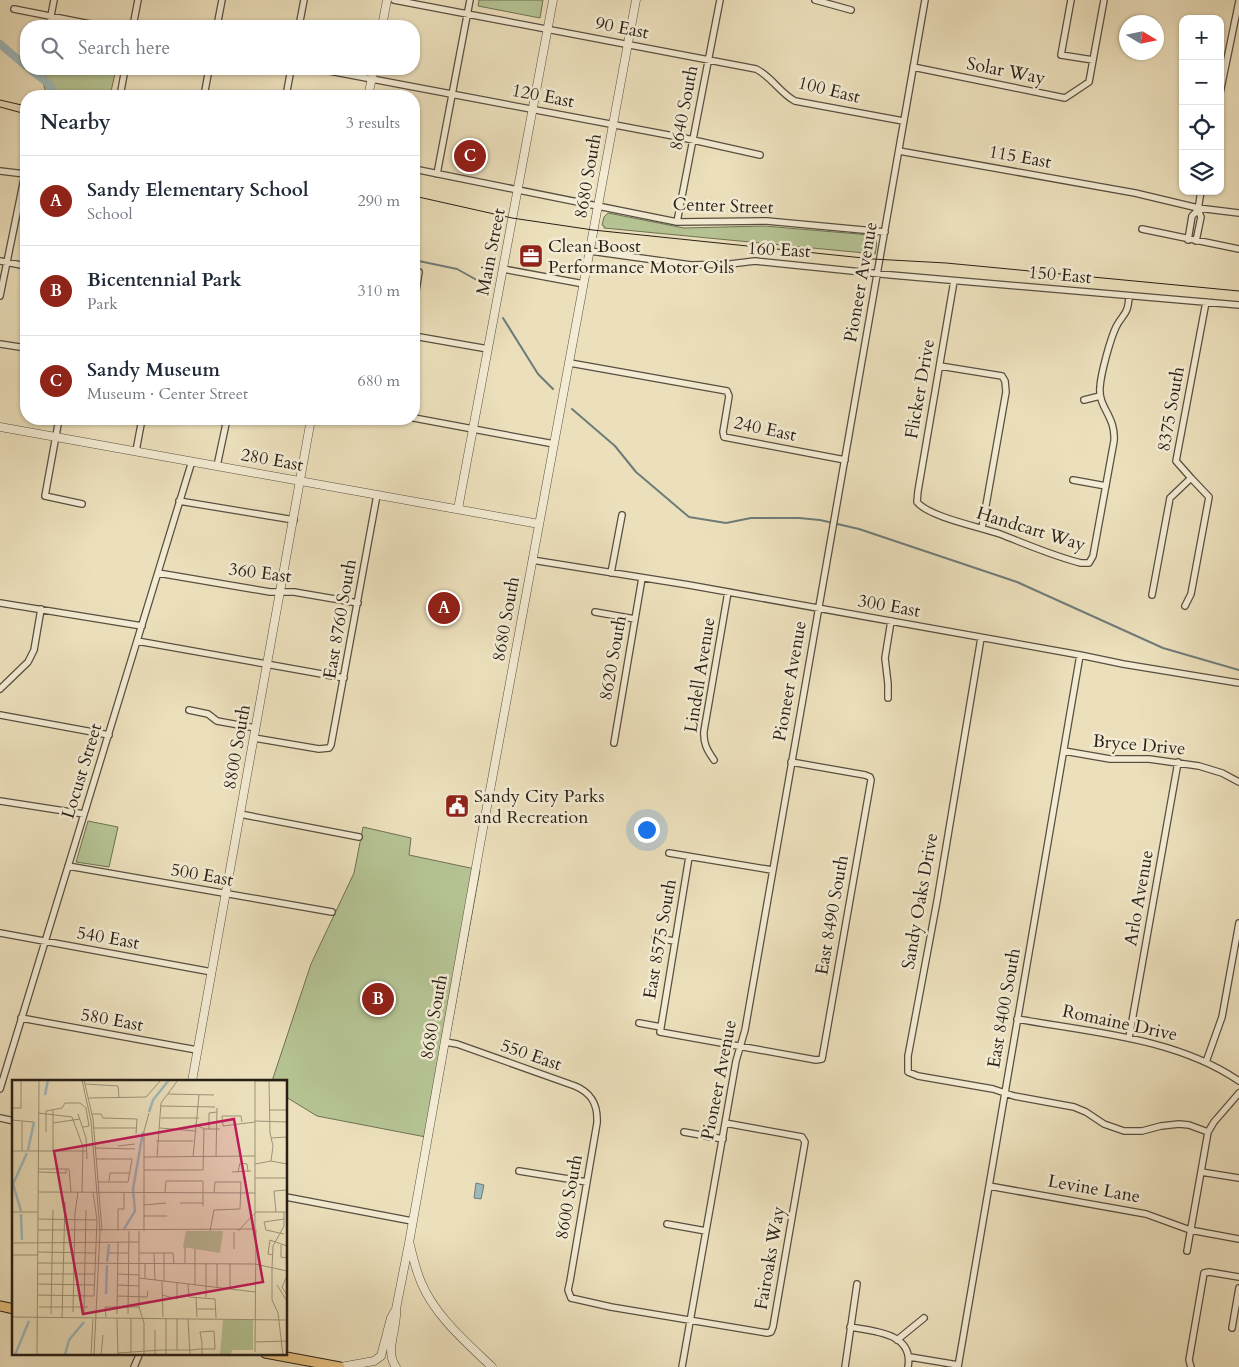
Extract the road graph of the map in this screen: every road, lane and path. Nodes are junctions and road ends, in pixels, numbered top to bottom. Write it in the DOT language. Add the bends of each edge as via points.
graph roads {
  1 [pos="54,0"];
  2 [pos="138,0"];
  3 [pos="222,0"];
  4 [pos="304,0"];
  5 [pos="387,0"];
  6 [pos="394,0"];
  7 [pos="470,0"];
  8 [pos="553,0"];
  9 [pos="636,0"];
  10 [pos="720,0"];
  11 [pos="815,0"];
  12 [pos="925,0"];
  13 [pos="1071,0"];
  14 [pos="1104,0"];
  15 [pos="1239,0"];
  16 [pos="14,9"];
  17 [pos="850,10"];
  18 [pos="468,14"];
  19 [pos="51,16"];
  20 [pos="50,20"];
  21 [pos="71,20"];
  22 [pos="134,20"];
  23 [pos="218,20"];
  24 [pos="300,20"];
  25 [pos="383,20"];
  26 [pos="547,29"];
  27 [pos="628,45"];
  28 [pos="708,60"];
  29 [pos="1094,60"];
  30 [pos="913,67"];
  31 [pos="756,69"];
  32 [pos="1224,73"];
  33 [pos="124,75"];
  34 [pos="208,75"];
  35 [pos="290,75"];
  36 [pos="351,75"];
  37 [pos="373,75"];
  38 [pos="372,79"];
  39 [pos="121,90"];
  40 [pos="205,90"];
  41 [pos="287,90"];
  42 [pos="369,90"];
  43 [pos="452,94"];
  44 [pos="532,109"];
  45 [pos="903,121"];
  46 [pos="613,125"];
  47 [pos="693,140"];
  48 [pos="899,150"];
  49 [pos="760,155"];
  50 [pos="420,170"];
  51 [pos="0,171"];
  52 [pos="20,173"];
  53 [pos="437,174"];
  54 [pos="517,190"];
  55 [pos="20,194"];
  56 [pos="1200,195"];
  57 [pos="598,206"];
  58 [pos="1198,209"];
  59 [pos="1239,213"];
  60 [pos="677,222"];
  61 [pos="1142,229"];
  62 [pos="885,232"];
  63 [pos="1188,240"];
  64 [pos="1196,241"];
  65 [pos="1239,249"];
  66 [pos="590,251"];
  67 [pos="3,262"];
  68 [pos="20,265"];
  69 [pos="502,269"];
  70 [pos="878,274"];
  71 [pos="954,281"];
  72 [pos="584,284"];
  73 [pos="0,296"];
  74 [pos="1129,296"];
  75 [pos="1206,302"];
  76 [pos="1239,305"];
  77 [pos="420,337"];
  78 [pos="0,344"];
  79 [pos="20,347"];
  80 [pos="488,349"];
  81 [pos="570,363"];
  82 [pos="940,366"];
  83 [pos="1100,396"];
  84 [pos="1084,400"];
  85 [pos="420,419"];
  86 [pos="58,425"];
  87 [pos="141,425"];
  88 [pos="226,425"];
  89 [pos="310,425"];
  90 [pos="0,427"];
  91 [pos="473,429"];
  92 [pos="56,437"];
  93 [pos="554,444"];
  94 [pos="136,451"];
  95 [pos="845,460"];
  96 [pos="192,461"];
  97 [pos="217,466"];
  98 [pos="1191,478"];
  99 [pos="1072,480"];
  100 [pos="301,481"];
  101 [pos="1106,486"];
  102 [pos="377,495"];
  103 [pos="180,501"];
  104 [pos="917,502"];
  105 [pos="82,504"];
  106 [pos="458,509"];
  107 [pos="622,515"];
  108 [pos="294,520"];
  109 [pos="539,524"];
  110 [pos="982,528"];
  111 [pos="532,560"];
  112 [pos="158,573"];
  113 [pos="612,573"];
  114 [pos="642,578"];
  115 [pos="728,592"];
  116 [pos="281,593"];
  117 [pos="1152,595"];
  118 [pos="0,603"];
  119 [pos="358,603"];
  120 [pos="1185,606"];
  121 [pos="818,608"];
  122 [pos="41,609"];
  123 [pos="595,612"];
  124 [pos="635,619"];
  125 [pos="891,622"];
  126 [pos="142,626"];
  127 [pos="981,638"];
  128 [pos="137,642"];
  129 [pos="1080,655"];
  130 [pos="268,664"];
  131 [pos="344,678"];
  132 [pos="1239,683"];
  133 [pos="0,689"];
  134 [pos="888,698"];
  135 [pos="188,710"];
  136 [pos="0,715"];
  137 [pos="256,728"];
  138 [pos="109,735"];
  139 [pos="254,738"];
  140 [pos="614,743"];
  141 [pos="1064,751"];
  142 [pos="714,760"];
  143 [pos="791,762"];
  144 [pos="1178,762"];
  145 [pos="1239,782"];
  146 [pos="0,801"];
  147 [pos="84,814"];
  148 [pos="240,814"];
  149 [pos="359,837"];
  150 [pos="670,853"];
  151 [pos="689,857"];
  152 [pos="68,866"];
  153 [pos="772,870"];
  154 [pos="226,894"];
  155 [pos="332,912"];
  156 [pos="1239,923"];
  157 [pos="0,933"];
  158 [pos="655,938"];
  159 [pos="675,941"];
  160 [pos="45,942"];
  161 [pos="212,972"];
  162 [pos="21,1018"];
  163 [pos="1017,1019"];
  164 [pos="639,1023"];
  165 [pos="660,1027"];
  166 [pos="1129,1038"];
  167 [pos="445,1042"];
  168 [pos="740,1046"];
  169 [pos="197,1050"];
  170 [pos="1206,1062"];
  171 [pos="192,1080"];
  172 [pos="1239,1081"];
  173 [pos="0,1089"];
  174 [pos="1005,1093"];
  175 [pos="1239,1093"];
  176 [pos="597,1110"];
  177 [pos="725,1123"];
  178 [pos="684,1132"];
  179 [pos="1208,1132"];
  180 [pos="722,1139"];
  181 [pos="519,1171"];
  182 [pos="1201,1172"];
  183 [pos="1239,1178"];
  184 [pos="587,1182"];
  185 [pos="989,1186"];
  186 [pos="288,1197"];
  187 [pos="412,1221"];
  188 [pos="667,1224"];
  189 [pos="1190,1230"];
  190 [pos="706,1231"];
  191 [pos="1239,1239"];
  192 [pos="409,1243"];
  193 [pos="1187,1251"];
  194 [pos="1239,1277"];
  195 [pos="857,1284"];
  196 [pos="1239,1288"];
  197 [pos="396,1309"];
  198 [pos="924,1318"];
  199 [pos="690,1320"];
  200 [pos="850,1326"];
  201 [pos="1232,1328"];
  202 [pos="898,1340"];
  203 [pos="140,1354"];
  204 [pos="270,1354"];
  205 [pos="910,1357"];
  206 [pos="958,1366"];
  207 [pos="134,1367"];
  208 [pos="340,1367"];
  209 [pos="396,1367"];
  210 [pos="492,1367"];
  211 [pos="682,1367"];
  212 [pos="845,1367"];
  213 [pos="908,1367"];
  214 [pos="1192,1367"];
  1 -- 19 [label="street"];
  2 -- 22 [label="street"];
  3 -- 23 [label="street"];
  4 -- 24 [label="street"];
  5 -- 25 [label="street"];
  6 -- 18 [label="street, 90 East"];
  7 -- 18 [label="street"];
  8 -- 26 [label="street, Main Street"];
  9 -- 27 [label="street, 8680 South"];
  10 -- 28 [label="street, 8640 South"];
  11 -- 17 [label="street"];
  12 -- 30 [label="street, Pioneer Avenue"];
  13 -- 29 [label="street" via="1061,55"];
  14 -- 29 [label="street"];
  15 -- 32 [label="street"];
  16 -- 19 [label="street"];
  18 -- 26 [label="street, 90 East"];
  18 -- 43 [label="street"];
  19 -- 20 [label="street"];
  19 -- 21 [label="street"];
  26 -- 27 [label="street, 90 East"];
  26 -- 44 [label="street, Main Street"];
  27 -- 28 [label="street, 90 East"];
  27 -- 46 [label="street, 8680 South"];
  28 -- 31 [label="street, 90 East"];
  28 -- 47 [label="street, 8640 South"];
  29 -- 30 [label="street, Solar Way" via="1089,82 1065,98"];
  30 -- 45 [label="street, Pioneer Avenue"];
  31 -- 45 [label="street, 100 East" via="766,74 789,98"];
  33 -- 39 [label="street"];
  34 -- 40 [label="street"];
  35 -- 41 [label="street"];
  36 -- 38 [label="street, 120 East"];
  37 -- 38 [label="street"];
  38 -- 42 [label="street"];
  38 -- 43 [label="street, 120 East"];
  43 -- 44 [label="street, 120 East"];
  43 -- 53 [label="street"];
  44 -- 46 [label="street, 120 East"];
  44 -- 54 [label="street, Main Street"];
  45 -- 48 [label="street, Pioneer Avenue"];
  46 -- 47 [label="street, 120 East"];
  46 -- 57 [label="street, 8680 South"];
  47 -- 49 [label="street, 120 East"];
  47 -- 60 [label="street, 8640 South"];
  48 -- 58 [label="street, 115 East" via="1135,193"];
  48 -- 62 [label="street, Pioneer Avenue"];
  50 -- 53 [label="street, Center Street"];
  51 -- 52 [label="street"];
  53 -- 54 [label="street, Center Street"];
  54 -- 57 [label="street, Center Street"];
  54 -- 69 [label="street, Main Street"];
  55 -- 67 [label="street"];
  56 -- 58 [label="street"];
  57 -- 60 [label="street, Center Street"];
  57 -- 66 [label="street, 8680 South"];
  58 -- 59 [label="street, 115 East"];
  58 -- 63 [label="street" via="1192,216"];
  58 -- 64 [label="street" via="1201,217"];
  60 -- 62 [label="street, Center Street" via="767,221"];
  61 -- 63 [label="street"];
  62 -- 70 [label="street, Pioneer Avenue"];
  63 -- 64 [label="street"];
  64 -- 65 [label="street"];
  66 -- 70 [label="street, 160 East" via="691,265 755,261"];
  66 -- 72 [label="street, 8680 South"];
  67 -- 68 [label="street"];
  67 -- 73 [label="street"];
  69 -- 72 [label="street"];
  69 -- 80 [label="street, Main Street"];
  70 -- 71 [label="street, 150 East"];
  70 -- 95 [label="street, Pioneer Avenue"];
  71 -- 74 [label="street, 150 East"];
  71 -- 82 [label="street, Flicker Drive"];
  72 -- 81 [label="street, 8680 South"];
  74 -- 75 [label="street, 150 East"];
  74 -- 83 [label="street" via="1128,310 1115,330"];
  75 -- 76 [label="street, 150 East"];
  75 -- 98 [label="street, 8375 South" via="1176,461"];
  77 -- 80 [label="street"];
  78 -- 79 [label="street"];
  80 -- 91 [label="street, Main Street"];
  81 -- 93 [label="street, 8680 South"];
  81 -- 95 [label="street, 240 East" via="727,391 724,437"];
  82 -- 104 [label="street, Flicker Drive"];
  82 -- 110 [label="street" via="1002,376 1005,381 1006,392"];
  83 -- 84 [label="street"];
  83 -- 101 [label="street, Handcart Way" via="1115,434"];
  85 -- 91 [label="street"];
  86 -- 92 [label="street"];
  87 -- 94 [label="street"];
  88 -- 97 [label="street"];
  89 -- 100 [label="street, 8800 South"];
  90 -- 92 [label="street, 280 East"];
  91 -- 93 [label="street"];
  91 -- 106 [label="street, Main Street"];
  92 -- 94 [label="street, 280 East"];
  92 -- 105 [label="street" via="45,496"];
  93 -- 109 [label="street, 8680 South"];
  94 -- 96 [label="street, 280 East"];
  95 -- 121 [label="street, Pioneer Avenue"];
  96 -- 97 [label="street, 280 East"];
  96 -- 103 [label="street, Locust Street"];
  97 -- 100 [label="street, 280 East"];
  98 -- 117 [label="street" via="1170,498"];
  98 -- 120 [label="street" via="1208,497 1191,594"];
  99 -- 101 [label="street"];
  100 -- 102 [label="street, 280 East"];
  100 -- 108 [label="street, 8800 South"];
  101 -- 110 [label="street, Handcart Way" via="1094,552 1089,563 1076,562"];
  102 -- 106 [label="street, 280 East"];
  102 -- 119 [label="street, East 8760 South"];
  103 -- 108 [label="street"];
  103 -- 112 [label="street, Locust Street"];
  104 -- 110 [label="street, Handcart Way" via="961,523"];
  106 -- 109 [label="street, 280 East"];
  107 -- 113 [label="street"];
  108 -- 116 [label="street, 8800 South"];
  109 -- 111 [label="street, 8680 South"];
  111 -- 113 [label="street, 300 East"];
  111 -- 167 [label="street, 8680 South"];
  112 -- 116 [label="street, 360 East"];
  112 -- 126 [label="street, Locust Street"];
  113 -- 114 [label="street, 300 East"];
  114 -- 115 [label="street, 300 East"];
  114 -- 124 [label="street, 8620 South"];
  115 -- 121 [label="street, 300 East"];
  115 -- 142 [label="street, Lindell Avenue" via="703,740"];
  116 -- 119 [label="street, 360 East" via="294,592"];
  116 -- 130 [label="street, 8800 South"];
  118 -- 122 [label="street"];
  119 -- 131 [label="street, East 8760 South"];
  121 -- 125 [label="street, 300 East"];
  121 -- 143 [label="street, Pioneer Avenue"];
  122 -- 126 [label="street"];
  122 -- 133 [label="street" via="34,650 28,662"];
  123 -- 124 [label="street"];
  124 -- 140 [label="street, 8620 South"];
  125 -- 127 [label="street, 300 East"];
  125 -- 134 [label="street" via="885,658"];
  126 -- 128 [label="street, Locust Street"];
  127 -- 129 [label="street, 300 East"];
  127 -- 174 [label="street, Sandy Oaks Drive" via="907,1067 908,1072 918,1076"];
  128 -- 130 [label="street"];
  128 -- 138 [label="street, Locust Street"];
  129 -- 132 [label="street, 300 East"];
  129 -- 141 [label="street, East 8400 South"];
  130 -- 131 [label="street"];
  130 -- 137 [label="street, 8800 South"];
  131 -- 139 [label="street, East 8760 South" via="329,748"];
  135 -- 137 [label="street" via="208,714 217,721"];
  136 -- 138 [label="street"];
  137 -- 139 [label="street, 8800 South"];
  138 -- 147 [label="street, Locust Street"];
  139 -- 148 [label="street, 8800 South"];
  141 -- 144 [label="street, Bryce Drive" via="1110,759"];
  141 -- 163 [label="street, East 8400 South"];
  143 -- 153 [label="street, Pioneer Avenue"];
  143 -- 168 [label="street, East 8490 South" via="865,775 871,780 822,1059"];
  144 -- 145 [label="street, Bryce Drive" via="1211,769"];
  144 -- 166 [label="street, Arlo Avenue"];
  146 -- 147 [label="street"];
  147 -- 152 [label="street, Locust Street"];
  148 -- 149 [label="street"];
  148 -- 154 [label="street, 8800 South"];
  150 -- 151 [label="street"];
  151 -- 153 [label="street"];
  151 -- 159 [label="street, East 8575 South"];
  152 -- 154 [label="street, 500 East"];
  152 -- 160 [label="street, Locust Street"];
  153 -- 168 [label="street, Pioneer Avenue"];
  154 -- 155 [label="street, 500 East"];
  154 -- 161 [label="street, 8800 South"];
  156 -- 170 [label="street" via="1222,1017"];
  157 -- 160 [label="street, 540 East"];
  158 -- 159 [label="street"];
  159 -- 165 [label="street, East 8575 South"];
  160 -- 161 [label="street, 540 East"];
  160 -- 162 [label="street, Locust Street"];
  161 -- 169 [label="street, 8800 South"];
  162 -- 169 [label="street, 580 East"];
  162 -- 173 [label="street, Locust Street"];
  163 -- 166 [label="street, Romaine Drive"];
  163 -- 174 [label="street, East 8400 South"];
  164 -- 165 [label="street"];
  165 -- 168 [label="street" via="660,1032"];
  166 -- 170 [label="street, Romaine Drive" via="1168,1047"];
  167 -- 176 [label="street, 550 East" via="582,1088"];
  167 -- 187 [label="street, 8680 South"];
  168 -- 177 [label="street, Pioneer Avenue"];
  169 -- 171 [label="street, 8800 South"];
  170 -- 172 [label="street, Romaine Drive"];
  174 -- 179 [label="street" via="1074,1107 1104,1124 1124,1130 1142,1131 1179,1124"];
  174 -- 185 [label="street, East 8400 South"];
  175 -- 179 [label="street"];
  176 -- 184 [label="street, 8600 South"];
  177 -- 180 [label="street, Pioneer Avenue"];
  177 -- 199 [label="street, Fairoaks Way" via="804,1139 804,1150 771,1332"];
  178 -- 180 [label="street"];
  179 -- 182 [label="street"];
  180 -- 190 [label="street, Pioneer Avenue"];
  181 -- 184 [label="street"];
  182 -- 183 [label="street"];
  182 -- 189 [label="street"];
  184 -- 199 [label="street, 8600 South" via="568,1290 572,1298"];
  185 -- 189 [label="street, Levine Lane" via="1146,1214"];
  185 -- 206 [label="street, East 8400 South"];
  186 -- 187 [label="street"];
  187 -- 192 [label="street, 8680 South"];
  188 -- 190 [label="street"];
  189 -- 191 [label="street, Levine Lane"];
  189 -- 193 [label="street"];
  190 -- 199 [label="street, Pioneer Avenue"];
  192 -- 197 [label="street, 8680 South"];
  192 -- 210 [label="street" via="429,1297 446,1320"];
  194 -- 214 [label="street" via="1204,1273 1189,1360"];
  195 -- 200 [label="street"];
  196 -- 201 [label="street"];
  197 -- 208 [label="street" via="381,1356 374,1361"];
  197 -- 209 [label="street" via="391,1355"];
  198 -- 202 [label="street"];
  199 -- 211 [label="street, Pioneer Avenue"];
  200 -- 202 [label="street" via="884,1333"];
  200 -- 212 [label="street"];
  202 -- 205 [label="street"];
  203 -- 207 [label="street"];
  204 -- 208 [label="main road"];
  205 -- 206 [label="street"];
  205 -- 213 [label="street"];
}
